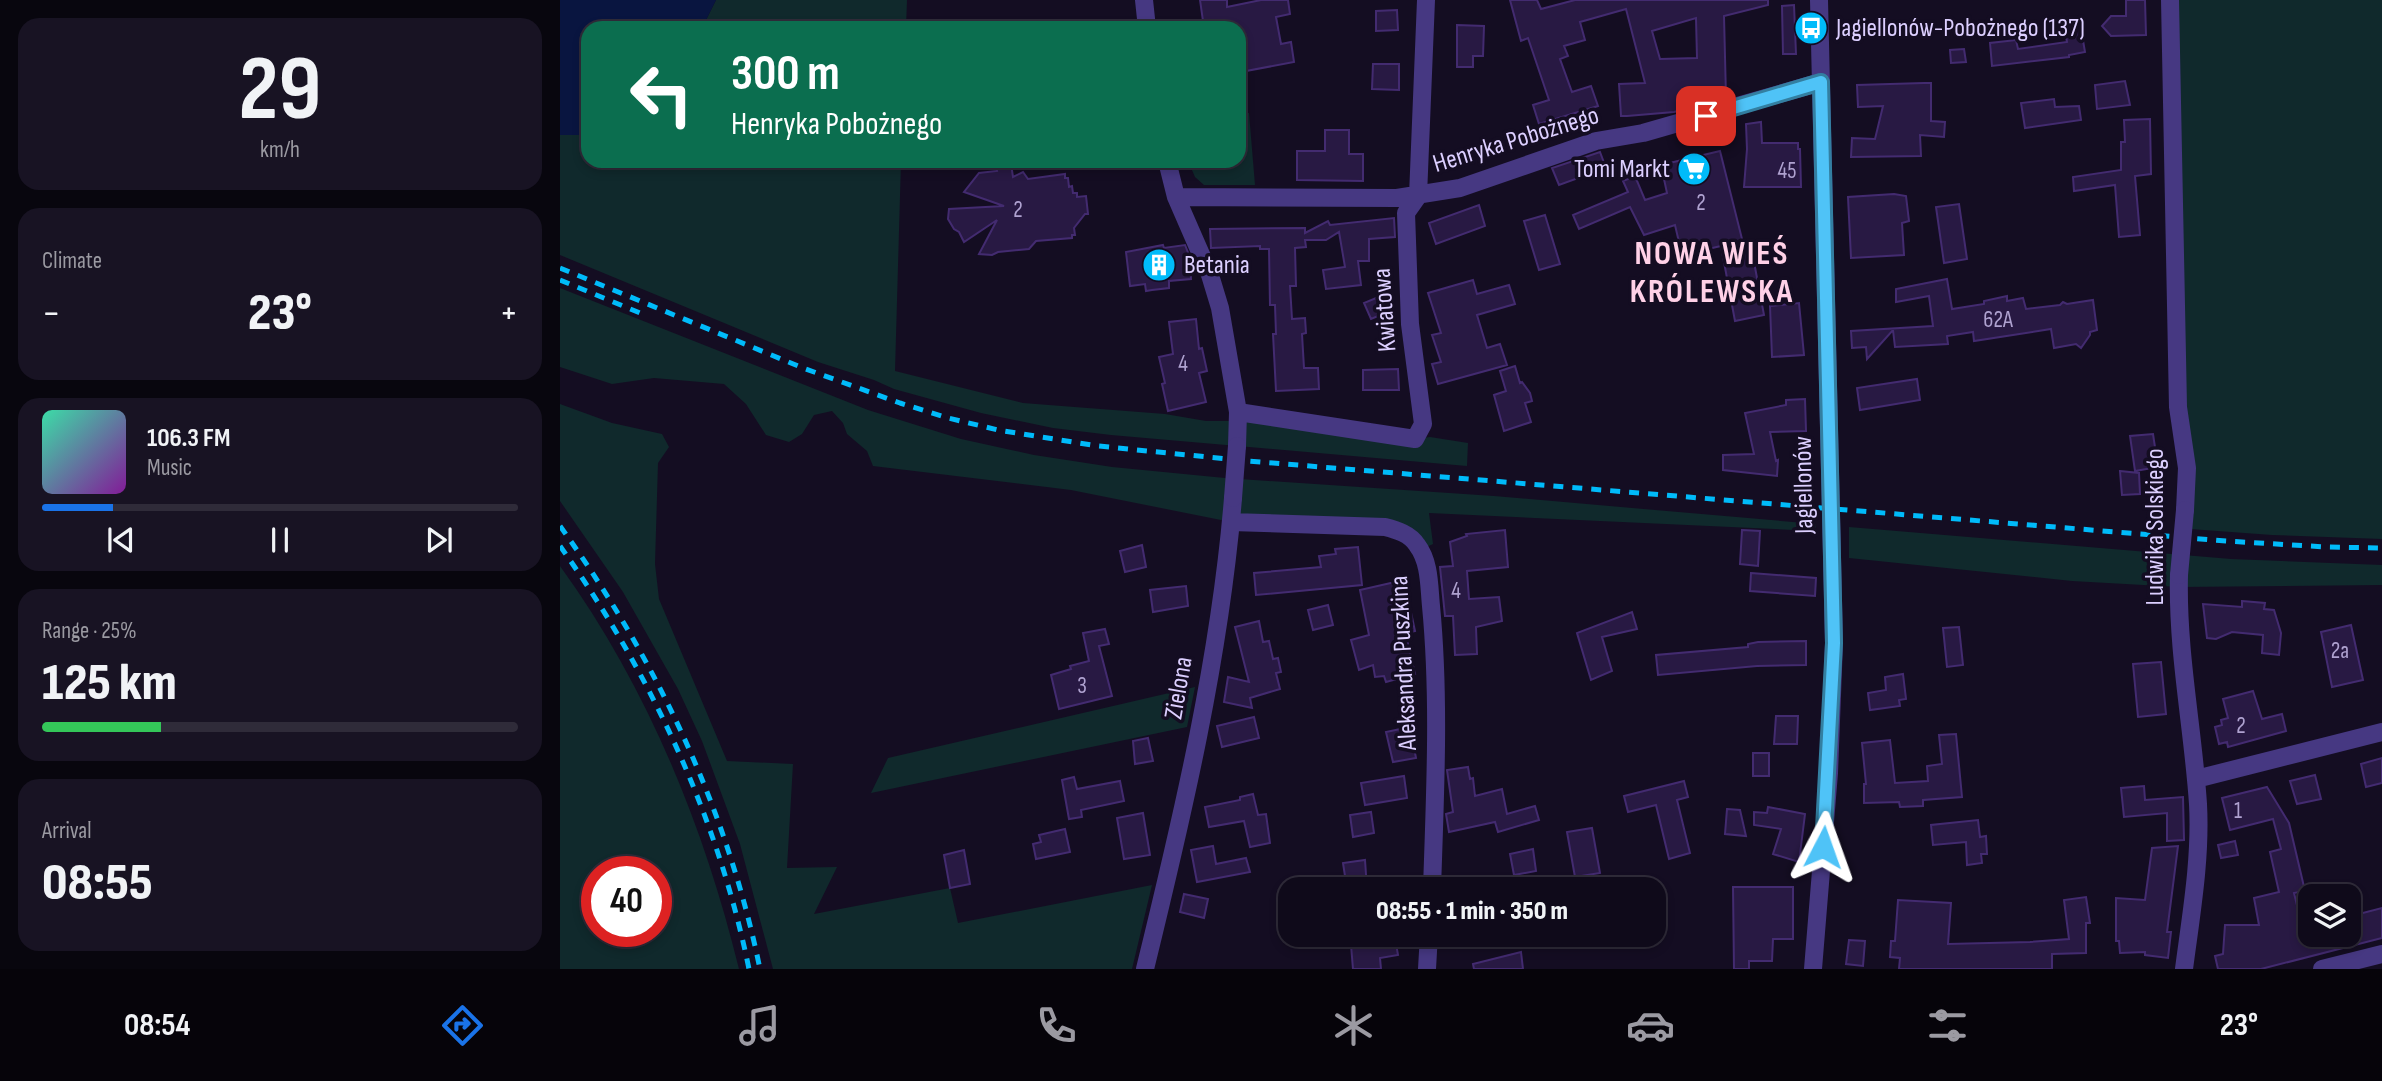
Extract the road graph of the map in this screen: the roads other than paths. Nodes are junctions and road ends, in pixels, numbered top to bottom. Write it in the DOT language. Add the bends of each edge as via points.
graph roads {
  1 [pos="1144,0"];
  2 [pos="1426,0"];
  3 [pos="1819,0"];
  4 [pos="2170,0"];
  5 [pos="1146,21"];
  6 [pos="1821,82"];
  7 [pos="1169,168"];
  8 [pos="1418,196"];
  9 [pos="1176,197"];
  10 [pos="1238,412"];
  11 [pos="1231,522"];
  12 [pos="2382,732"];
  13 [pos="2196,779"];
  14 [pos="1432,877"];
  15 [pos="1428,947"];
  16 [pos="2382,954"];
  17 [pos="1145,969"];
  18 [pos="1427,969"];
  19 [pos="1813,969"];
  20 [pos="2184,969"];
  21 [pos="2322,969"];
  1 -- 5 [label="street"];
  2 -- 8 [label="street, Kwiatowa"];
  3 -- 6 [label="street, Jagiellonów"];
  4 -- 13 [label="street, Ludwika Solskiego, bridge" via="2178,407 2187,468 2179,575"];
  6 -- 8 [label="street, Henryka Pobożnego" via="1643,133 1596,141 1460,188"];
  6 -- 19 [label="street, Jagiellonów" via="1834,643"];
  7 -- 9 [label="street, Zielona"];
  8 -- 9 [label="street, Henryka Pobożnego"];
  8 -- 10 [label="street, Kwiatowa" via="1406,213 1410,324 1423,424 1415,439"];
  9 -- 10 [label="street, Zielona" via="1220,308"];
  10 -- 11 [label="street, Zielona, bridge"];
  11 -- 14 [label="street, Aleksandra Puszkina" via="1385,527 1417,544 1427,566 1435,668"];
  11 -- 17 [label="street, Zielona" via="1191,768"];
  12 -- 13 [label="street"];
  13 -- 20 [label="street, Ludwika Solskiego" via="2197,860"];
  15 -- 18 [label="street"];
  16 -- 21 [label="street"];
}
